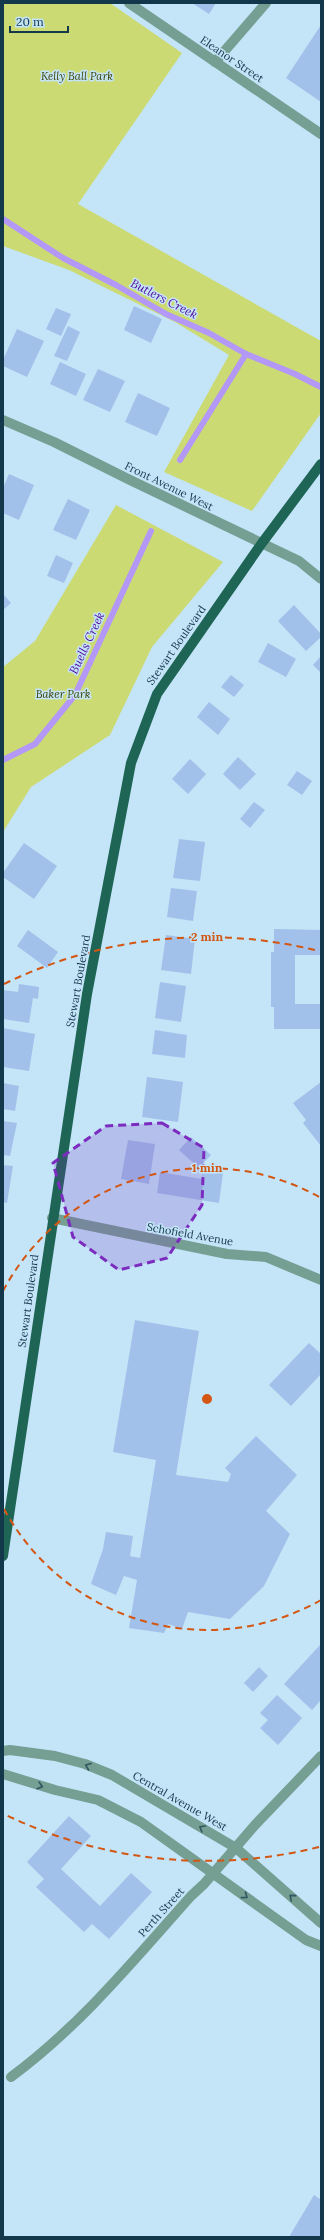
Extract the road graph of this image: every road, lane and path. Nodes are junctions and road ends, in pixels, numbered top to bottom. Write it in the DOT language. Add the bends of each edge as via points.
graph roads {
  1 [pos="129,3"];
  2 [pos="266,3"];
  3 [pos="215,62"];
  4 [pos="321,134"];
  5 [pos="3,420"];
  6 [pos="321,464"];
  7 [pos="262,543"];
  8 [pos="321,579"];
  9 [pos="52,1218"];
  10 [pos="321,1280"];
  11 [pos="3,1556"];
  12 [pos="3,1751"];
  13 [pos="321,1756"];
  14 [pos="3,1774"];
  15 [pos="236,1848"];
  16 [pos="214,1874"];
  17 [pos="321,1923"];
  18 [pos="321,1946"];
  19 [pos="11,2077"];
  1 -- 3 [label="street, Eleanor Street"];
  2 -- 3 [label="street"];
  3 -- 4 [label="street, Eleanor Street"];
  5 -- 7 [label="street, Front Avenue West" via="54,442"];
  6 -- 7 [label="main road, Stewart Boulevard"];
  7 -- 8 [label="street, Front Avenue West" via="299,561"];
  7 -- 9 [label="main road, Stewart Boulevard" via="157,694 132,763 87,994"];
  9 -- 10 [label="street, Schofield Avenue" via="227,1254 266,1257"];
  9 -- 11 [label="main road, Stewart Boulevard"];
  15 -- 12 [label="street, Central Avenue West, one-way" via="112,1775 55,1756"];
  13 -- 15 [label="street, Perth Street"];
  14 -- 16 [label="street, one-way" via="98,1800 141,1822"];
  15 -- 16 [label="street, Perth Street"];
  17 -- 15 [label="street, Central Avenue West, one-way"];
  16 -- 18 [label="street, one-way" via="306,1940"];
  16 -- 19 [label="street, Perth Street" via="94,2004 44,2053"];
}
